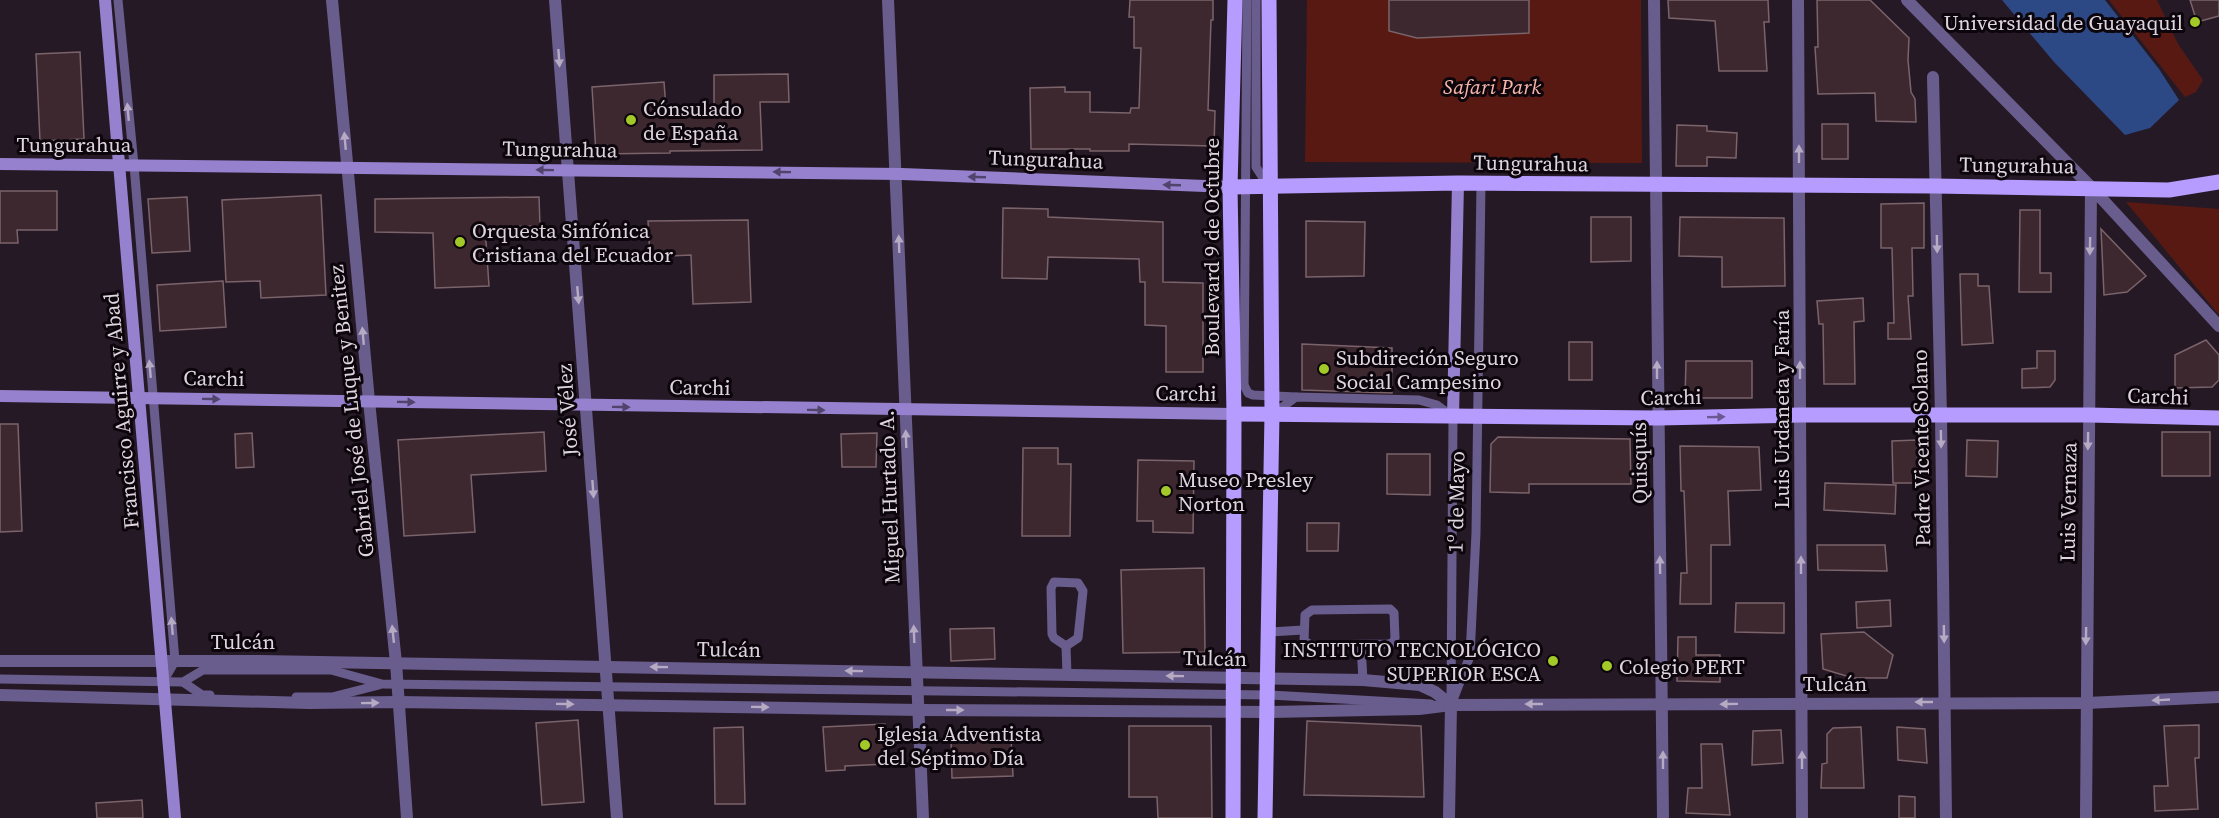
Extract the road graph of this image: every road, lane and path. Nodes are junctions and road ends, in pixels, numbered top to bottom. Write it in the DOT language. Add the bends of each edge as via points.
graph roads {
  1 [pos="105,0"];
  2 [pos="118,0"];
  3 [pos="332,0"];
  4 [pos="555,0"];
  5 [pos="888,0"];
  6 [pos="1236,0"];
  7 [pos="1247,0"];
  8 [pos="1256,0"];
  9 [pos="1269,0"];
  10 [pos="1654,0"];
  11 [pos="1798,0"];
  12 [pos="1907,0"];
  13 [pos="1933,77"];
  14 [pos="0,164"];
  15 [pos="120,165"];
  16 [pos="134,165"];
  17 [pos="348,168"];
  18 [pos="568,170"];
  19 [pos="896,174"];
  20 [pos="2219,182"];
  21 [pos="1458,183"];
  22 [pos="1481,184"];
  23 [pos="1656,185"];
  24 [pos="1799,186"];
  25 [pos="1935,186"];
  26 [pos="1237,187"];
  27 [pos="1269,187"];
  28 [pos="2091,187"];
  29 [pos="2219,326"];
  30 [pos="0,396"];
  31 [pos="1272,396"];
  32 [pos="1296,397"];
  33 [pos="139,398"];
  34 [pos="152,399"];
  35 [pos="369,401"];
  36 [pos="586,406"];
  37 [pos="905,411"];
  38 [pos="1234,414"];
  39 [pos="1272,414"];
  40 [pos="1800,415"];
  41 [pos="2089,415"];
  42 [pos="1941,416"];
  43 [pos="1453,417"];
  44 [pos="1477,417"];
  45 [pos="1658,418"];
  46 [pos="2219,418"];
  47 [pos="1303,630"];
  48 [pos="1269,632"];
  49 [pos="1066,646"];
  50 [pos="1361,646"];
  51 [pos="0,661"];
  52 [pos="168,661"];
  53 [pos="396,663"];
  54 [pos="605,666"];
  55 [pos="916,672"];
  56 [pos="1067,675"];
  57 [pos="1233,677"];
  58 [pos="0,679"];
  59 [pos="1268,679"];
  60 [pos="1363,680"];
  61 [pos="163,682"];
  62 [pos="183,682"];
  63 [pos="382,684"];
  64 [pos="398,684"];
  65 [pos="608,686"];
  66 [pos="918,691"];
  67 [pos="0,695"];
  68 [pos="1233,695"];
  69 [pos="1268,695"];
  70 [pos="2219,698"];
  71 [pos="165,699"];
  72 [pos="399,702"];
  73 [pos="1945,702"];
  74 [pos="1801,703"];
  75 [pos="2086,703"];
  76 [pos="1662,704"];
  77 [pos="609,705"];
  78 [pos="1451,705"];
  79 [pos="920,710"];
  80 [pos="1233,712"];
  81 [pos="1267,712"];
  82 [pos="175,818"];
  83 [pos="407,818"];
  84 [pos="617,818"];
  85 [pos="923,818"];
  86 [pos="1233,818"];
  87 [pos="1265,818"];
  88 [pos="1449,818"];
  89 [pos="1663,818"];
  90 [pos="1802,818"];
  91 [pos="1946,818"];
  92 [pos="2086,818"];
  1 -- 15 [label="main road, Francisco Aguirre y Abad"];
  16 -- 2 [label="lane, one-way"];
  17 -- 3 [label="street, Gabriel José de Luque y Benitez, one-way"];
  4 -- 18 [label="street, José Vélez, one-way"];
  5 -- 19 [label="street, Miguel Hurtado A."];
  6 -- 26 [label="main road, Boulevard 9 de Octubre"];
  7 -- 26 [label="lane, Boulevard 9 de Octubre"];
  8 -- 27 [label="lane" via="1256,167"];
  9 -- 27 [label="main road"];
  10 -- 23 [label="street, Quisquís"];
  24 -- 11 [label="street, Luis Urdaneta y Faría, one-way"];
  12 -- 28 [label="street"];
  13 -- 25 [label="street, Padre Vicente Solano"];
  14 -- 15 [label="main road, Tungurahua"];
  15 -- 16 [label="main road, Tungurahua"];
  15 -- 33 [label="main road, Francisco Aguirre y Abad"];
  16 -- 17 [label="main road, Tungurahua"];
  34 -- 16 [label="lane, one-way"];
  18 -- 17 [label="main road, Tungurahua, one-way"];
  35 -- 17 [label="street, Gabriel José de Luque y Benitez, one-way"];
  19 -- 18 [label="main road, Tungurahua, one-way"];
  18 -- 36 [label="street, José Vélez, one-way"];
  26 -- 19 [label="main road, Tungurahua, one-way"];
  37 -- 19 [label="street, Miguel Hurtado A., one-way"];
  20 -- 28 [label="main road, Tungurahua" via="2169,190"];
  21 -- 22 [label="main road, Tungurahua"];
  21 -- 27 [label="main road, Tungurahua"];
  21 -- 43 [label="main road"];
  22 -- 23 [label="main road, Tungurahua"];
  22 -- 44 [label="lane, 1º de Mayo"];
  23 -- 24 [label="main road, Tungurahua"];
  45 -- 23 [label="street, Quisquís, one-way"];
  24 -- 25 [label="main road, Tungurahua"];
  40 -- 24 [label="street, Luis Urdaneta y Faría, one-way"];
  25 -- 28 [label="main road, Tungurahua"];
  25 -- 42 [label="street, Padre Vicente Solano, one-way"];
  26 -- 27 [label="main road, Tungurahua"];
  26 -- 31 [label="lane, Boulevard 9 de Octubre" via="1244,385 1253,395"];
  26 -- 38 [label="main road, Boulevard 9 de Octubre"];
  27 -- 31 [label="main road"];
  28 -- 29 [label="street"];
  28 -- 41 [label="street, Luis Vernaza, one-way"];
  30 -- 33 [label="main road"];
  31 -- 32 [label="lane, Boulevard 9 de Octubre"];
  31 -- 39 [label="main road"];
  32 -- 39 [label="lane"];
  32 -- 43 [label="lane, Boulevard 9 de Octubre" via="1419,400 1437,405"];
  33 -- 34 [label="main road, Carchi"];
  33 -- 52 [label="main road, Francisco Aguirre y Abad"];
  34 -- 35 [label="main road, Carchi, one-way"];
  52 -- 34 [label="lane, one-way"];
  35 -- 36 [label="main road, Carchi, one-way"];
  53 -- 35 [label="street, Gabriel José de Luque y Benitez, one-way"];
  36 -- 37 [label="main road, Carchi, one-way"];
  36 -- 54 [label="street, José Vélez, one-way"];
  37 -- 38 [label="main road, Carchi"];
  55 -- 37 [label="street, Miguel Hurtado A., one-way"];
  38 -- 39 [label="main road, Carchi"];
  38 -- 57 [label="main road, Boulevard 9 de Octubre"];
  39 -- 43 [label="main road, Carchi"];
  39 -- 48 [label="main road"];
  40 -- 42 [label="main road, Carchi"];
  45 -- 40 [label="main road, Carchi, one-way"];
  74 -- 40 [label="street, Luis Urdaneta y Faría, one-way"];
  41 -- 42 [label="main road, Carchi"];
  41 -- 46 [label="main road, Carchi"];
  41 -- 75 [label="street, Luis Vernaza, one-way"];
  42 -- 73 [label="street, Padre Vicente Solano, one-way"];
  43 -- 44 [label="main road, Carchi"];
  43 -- 78 [label="lane"];
  44 -- 45 [label="main road, Carchi"];
  44 -- 78 [label="lane, 1º de Mayo" via="1470,656"];
  76 -- 45 [label="street, Quisquís, one-way"];
  47 -- 48 [label="lane"];
  47 -- 50 [label="lane" via="1307,645"];
  47 -- 50 [label="lane" via="1305,615 1312,610 1394,611 1393,643"];
  48 -- 59 [label="main road"];
  49 -- 49 [label="lane" via="1078,638 1083,591 1078,583 1054,582 1052,634"];
  49 -- 56 [label="lane"];
  50 -- 60 [label="lane"];
  51 -- 52 [label="street, Tulcán"];
  52 -- 53 [label="street, Tulcán"];
  52 -- 61 [label="main road, Francisco Aguirre y Abad"];
  53 -- 54 [label="street, Tulcán"];
  53 -- 64 [label="street, Gabriel José de Luque y Benitez"];
  55 -- 54 [label="street, Tulcán, one-way"];
  54 -- 65 [label="street, José Vélez"];
  55 -- 56 [label="street, Tulcán"];
  55 -- 66 [label="street, Miguel Hurtado A."];
  57 -- 56 [label="street, Tulcán, one-way"];
  57 -- 59 [label="street, Tulcán"];
  57 -- 68 [label="main road, Boulevard 9 de Octubre"];
  58 -- 61 [label="lane"];
  59 -- 60 [label="street, Tulcán"];
  59 -- 69 [label="main road"];
  60 -- 78 [label="street, Tulcán" via="1420,685"];
  61 -- 62 [label="lane"];
  61 -- 71 [label="main road, Francisco Aguirre y Abad"];
  62 -- 63 [label="lane" via="203,670 331,670"];
  62 -- 63 [label="lane" via="201,695 332,697"];
  63 -- 64 [label="lane"];
  64 -- 65 [label="lane"];
  64 -- 72 [label="street, Gabriel José de Luque y Benitez"];
  65 -- 66 [label="lane"];
  65 -- 77 [label="street, José Vélez"];
  66 -- 68 [label="lane"];
  66 -- 79 [label="street, Miguel Hurtado A."];
  67 -- 71 [label="street, Tulcán"];
  68 -- 69 [label="lane"];
  68 -- 80 [label="main road, Boulevard 9 de Octubre"];
  69 -- 78 [label="lane"];
  69 -- 81 [label="main road"];
  70 -- 75 [label="street, Tulcán, one-way"];
  71 -- 72 [label="street, Tulcán, one-way"];
  71 -- 82 [label="main road, Francisco Aguirre y Abad"];
  72 -- 77 [label="street, Tulcán, one-way"];
  72 -- 83 [label="street, Gabriel José de Luque y Benitez"];
  73 -- 74 [label="street, Tulcán, one-way"];
  73 -- 75 [label="street, Tulcán"];
  73 -- 91 [label="street, Padre Vicente Solano"];
  74 -- 76 [label="street, Tulcán, one-way"];
  90 -- 74 [label="street, Luis Urdaneta y Faría, one-way"];
  75 -- 92 [label="street, Luis Vernaza"];
  76 -- 78 [label="street, Tulcán, one-way"];
  89 -- 76 [label="street, Quisquís, one-way"];
  77 -- 79 [label="street, Tulcán, one-way"];
  77 -- 84 [label="street, José Vélez"];
  78 -- 81 [label="street, Tulcán"];
  78 -- 88 [label="street, 1º de Mayo"];
  79 -- 80 [label="street, Tulcán, one-way"];
  79 -- 85 [label="street, Miguel Hurtado A."];
  80 -- 81 [label="street, Tulcán"];
  80 -- 86 [label="main road, Boulevard 9 de Octubre"];
  81 -- 87 [label="main road"];
}
